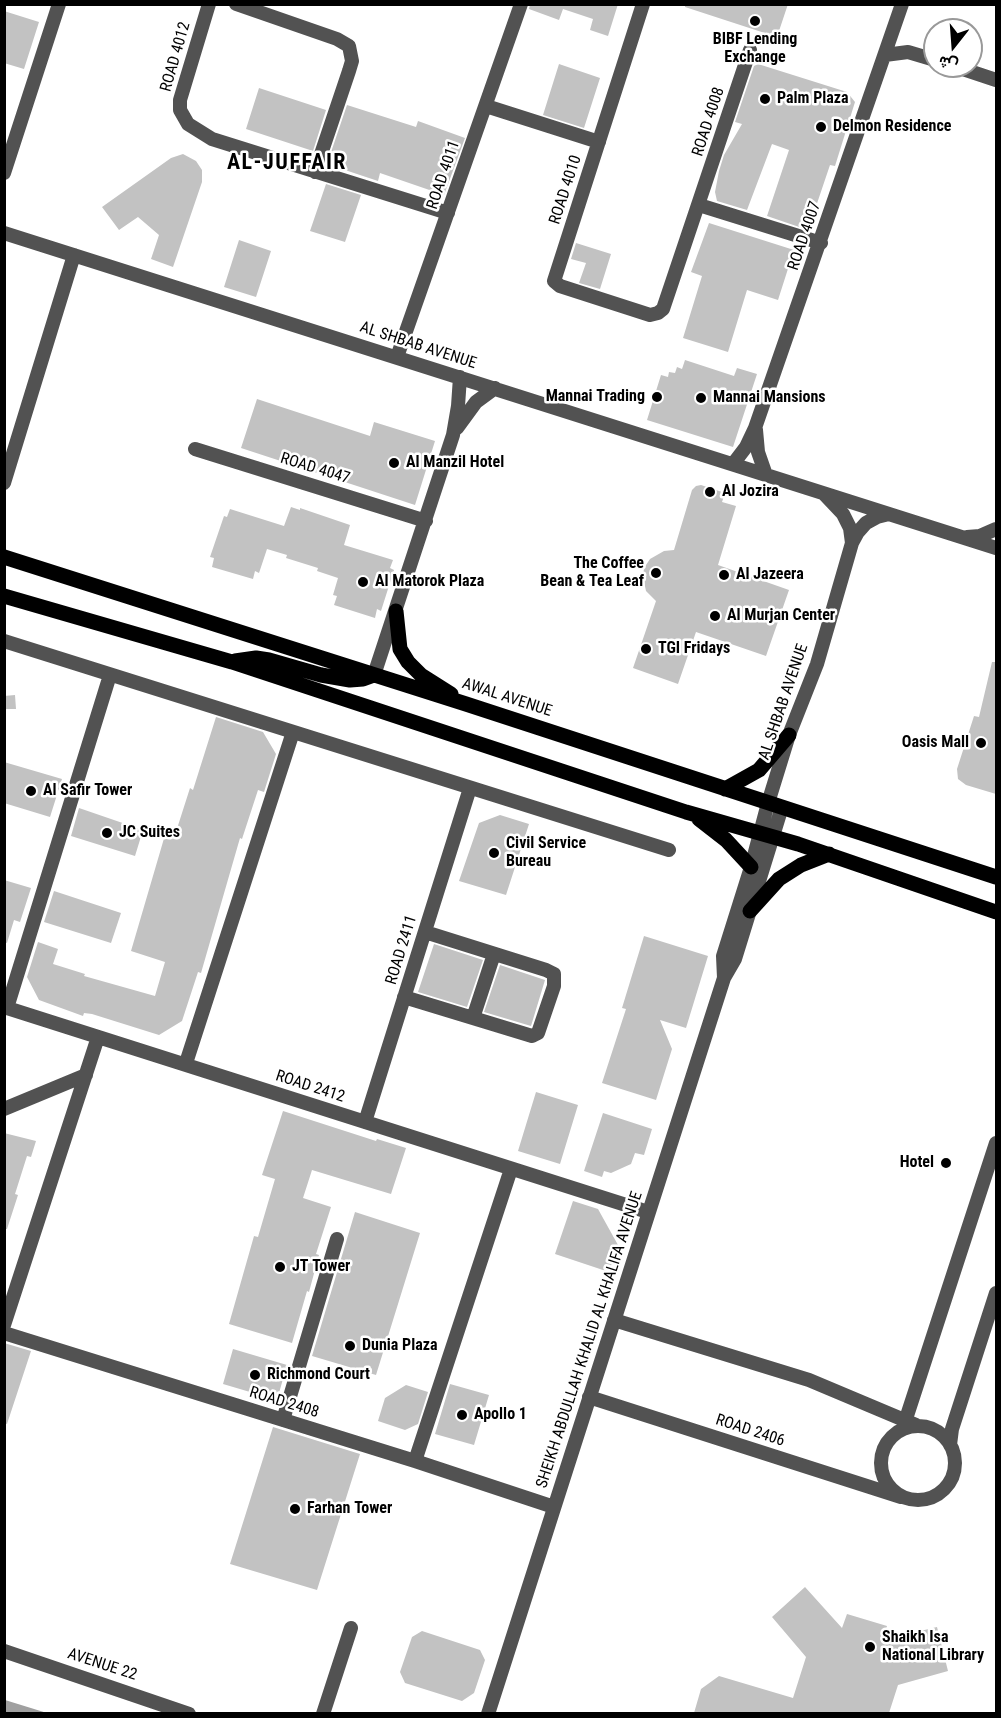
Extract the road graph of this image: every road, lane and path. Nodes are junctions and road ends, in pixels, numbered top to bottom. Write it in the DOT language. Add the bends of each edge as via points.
graph roads {
  1 [pos="59,4"];
  2 [pos="209,4"];
  3 [pos="236,4"];
  4 [pos="521,4"];
  5 [pos="643,4"];
  6 [pos="902,4"];
  7 [pos="750,50"];
  8 [pos="885,55"];
  9 [pos="923,56"];
  10 [pos="486,106"];
  11 [pos="599,142"];
  12 [pos="315,172"];
  13 [pos="4,173"];
  14 [pos="699,205"];
  15 [pos="448,213"];
  16 [pos="4,232"];
  17 [pos="821,243"];
  18 [pos="74,255"];
  19 [pos="658,314"];
  20 [pos="397,357"];
  21 [pos="460,377"];
  22 [pos="495,388"];
  23 [pos="755,428"];
  24 [pos="453,435"];
  25 [pos="195,449"];
  26 [pos="733,464"];
  27 [pos="766,475"];
  28 [pos="4,483"];
  29 [pos="821,492"];
  30 [pos="889,514"];
  31 [pos="426,521"];
  32 [pos="996,529"];
  33 [pos="964,538"];
  34 [pos="852,543"];
  35 [pos="996,548"];
  36 [pos="4,557"];
  37 [pos="4,597"];
  38 [pos="396,611"];
  39 [pos="4,641"];
  40 [pos="232,662"];
  41 [pos="110,675"];
  42 [pos="374,675"];
  43 [pos="466,704"];
  44 [pos="293,732"];
  45 [pos="789,735"];
  46 [pos="470,788"];
  47 [pos="725,789"];
  48 [pos="775,805"];
  49 [pos="686,812"];
  50 [pos="767,834"];
  51 [pos="669,850"];
  52 [pos="829,854"];
  53 [pos="751,867"];
  54 [pos="996,877"];
  55 [pos="750,911"];
  56 [pos="996,912"];
  57 [pos="425,932"];
  58 [pos="494,954"];
  59 [pos="724,978"];
  60 [pos="404,997"];
  61 [pos="6,1007"];
  62 [pos="473,1018"];
  63 [pos="99,1037"];
  64 [pos="186,1063"];
  65 [pos="86,1075"];
  66 [pos="4,1108"];
  67 [pos="365,1122"];
  68 [pos="996,1143"];
  69 [pos="511,1168"];
  70 [pos="648,1212"];
  71 [pos="337,1239"];
  72 [pos="996,1293"];
  73 [pos="614,1320"];
  74 [pos="4,1325"];
  75 [pos="4,1333"];
  76 [pos="589,1396"];
  77 [pos="283,1420"];
  78 [pos="908,1425"];
  79 [pos="950,1445"];
  80 [pos="415,1461"];
  81 [pos="901,1497"];
  82 [pos="554,1507"];
  83 [pos="351,1628"];
  84 [pos="4,1651"];
  85 [pos="189,1713"];
  86 [pos="323,1713"];
  87 [pos="488,1713"];
  1 -- 13 [label="street"];
  2 -- 12 [label="street, ROAD 4012" via="180,100 183,117 195,130 212,139"];
  3 -- 12 [label="street" via="349,46 350,71"];
  4 -- 10 [label="street, ROAD 4011"];
  5 -- 11 [label="street, ROAD 4010"];
  6 -- 8 [label="street, ROAD 4007"];
  7 -- 14 [label="street, ROAD 4008"];
  8 -- 9 [label="street" via="908,52"];
  8 -- 17 [label="street, ROAD 4007"];
  10 -- 11 [label="street"];
  10 -- 15 [label="street, ROAD 4011"];
  11 -- 19 [label="street, ROAD 4010" via="555,281 560,286 650,315"];
  12 -- 15 [label="street, ROAD 4012"];
  14 -- 17 [label="street"];
  14 -- 19 [label="street, ROAD 4008"];
  15 -- 20 [label="street, ROAD 4011"];
  16 -- 18 [label="street, AL SHBAB AVENUE"];
  17 -- 23 [label="street, ROAD 4007"];
  18 -- 20 [label="street, AL SHBAB AVENUE"];
  18 -- 28 [label="street"];
  20 -- 21 [label="street, AL SHBAB AVENUE"];
  21 -- 22 [label="street, AL SHBAB AVENUE"];
  21 -- 24 [label="street"];
  22 -- 24 [label="street" via="465,414"];
  22 -- 26 [label="street, AL SHBAB AVENUE"];
  23 -- 26 [label="street, ROAD 4007"];
  23 -- 27 [label="street, ROAD 4007"];
  24 -- 31 [label="street"];
  25 -- 31 [label="street, ROAD 4047"];
  26 -- 27 [label="street, AL SHBAB AVENUE"];
  27 -- 29 [label="street, AL SHBAB AVENUE"];
  29 -- 30 [label="street, AL SHBAB AVENUE"];
  29 -- 34 [label="street, AL SHBAB AVENUE" via="843,514"];
  30 -- 33 [label="street, AL SHBAB AVENUE"];
  30 -- 34 [label="street, AL SHBAB AVENUE" via="866,523"];
  31 -- 38 [label="street"];
  32 -- 33 [label="street"];
  33 -- 35 [label="street, AL SHBAB AVENUE"];
  34 -- 45 [label="street, AL SHBAB AVENUE" via="817,663"];
  36 -- 42 [label="main road, AWAL AVENUE"];
  37 -- 40 [label="main road"];
  38 -- 42 [label="street"];
  38 -- 43 [label="main road" via="400,649 408,662"];
  39 -- 41 [label="street"];
  40 -- 42 [label="main road" via="255,658 350,680"];
  40 -- 49 [label="main road"];
  41 -- 44 [label="street"];
  41 -- 61 [label="street"];
  42 -- 43 [label="main road, AWAL AVENUE"];
  43 -- 47 [label="main road, AWAL AVENUE"];
  44 -- 46 [label="street"];
  44 -- 64 [label="street"];
  45 -- 47 [label="main road" via="759,770"];
  45 -- 48 [label="street, AL SHBAB AVENUE"];
  46 -- 51 [label="street"];
  46 -- 57 [label="street, ROAD 2411"];
  47 -- 48 [label="main road, AWAL AVENUE"];
  48 -- 50 [label="street, SHEIKH ABDULLAH KHALID AL KHALIFA AVENUE"];
  48 -- 54 [label="main road, AWAL AVENUE"];
  49 -- 50 [label="main road"];
  49 -- 53 [label="main road" via="720,835"];
  50 -- 52 [label="main road"];
  50 -- 53 [label="street, SHEIKH ABDULLAH KHALID AL KHALIFA AVENUE"];
  50 -- 55 [label="street, SHEIKH ABDULLAH KHALID AL KHALIFA AVENUE"];
  52 -- 55 [label="main road" via="778,879"];
  52 -- 56 [label="main road"];
  53 -- 59 [label="street, SHEIKH ABDULLAH KHALID AL KHALIFA AVENUE" via="723,956"];
  55 -- 59 [label="street, SHEIKH ABDULLAH KHALID AL KHALIFA AVENUE" via="735,959"];
  57 -- 58 [label="street"];
  57 -- 60 [label="street, ROAD 2411"];
  58 -- 62 [label="street"];
  58 -- 62 [label="street" via="554,974 554,986 538,1033 532,1036"];
  59 -- 70 [label="street, SHEIKH ABDULLAH KHALID AL KHALIFA AVENUE"];
  60 -- 62 [label="street"];
  60 -- 67 [label="street, ROAD 2411"];
  61 -- 63 [label="street, ROAD 2412"];
  63 -- 64 [label="street, ROAD 2412"];
  63 -- 65 [label="street"];
  64 -- 67 [label="street, ROAD 2412"];
  65 -- 66 [label="street"];
  65 -- 74 [label="street"];
  67 -- 69 [label="street, ROAD 2412"];
  68 -- 78 [label="street"];
  69 -- 70 [label="street, ROAD 2412"];
  69 -- 80 [label="street"];
  70 -- 73 [label="street, SHEIKH ABDULLAH KHALID AL KHALIFA AVENUE"];
  71 -- 77 [label="street"];
  72 -- 79 [label="street"];
  73 -- 76 [label="street, SHEIKH ABDULLAH KHALID AL KHALIFA AVENUE"];
  73 -- 78 [label="street" via="809,1380"];
  75 -- 77 [label="street, ROAD 2408"];
  76 -- 81 [label="street, ROAD 2406"];
  76 -- 82 [label="street, SHEIKH ABDULLAH KHALID AL KHALIFA AVENUE"];
  77 -- 80 [label="street, ROAD 2408"];
  78 -- 79 [label="street" via="936,1430"];
  78 -- 81 [label="street" via="887,1442 880,1461 885,1481"];
  79 -- 81 [label="street" via="955,1469 943,1491 922,1500"];
  80 -- 82 [label="street, ROAD 2408"];
  82 -- 87 [label="street, SHEIKH ABDULLAH KHALID AL KHALIFA AVENUE"];
  83 -- 86 [label="street"];
  84 -- 85 [label="street, AVENUE 22"];
}
